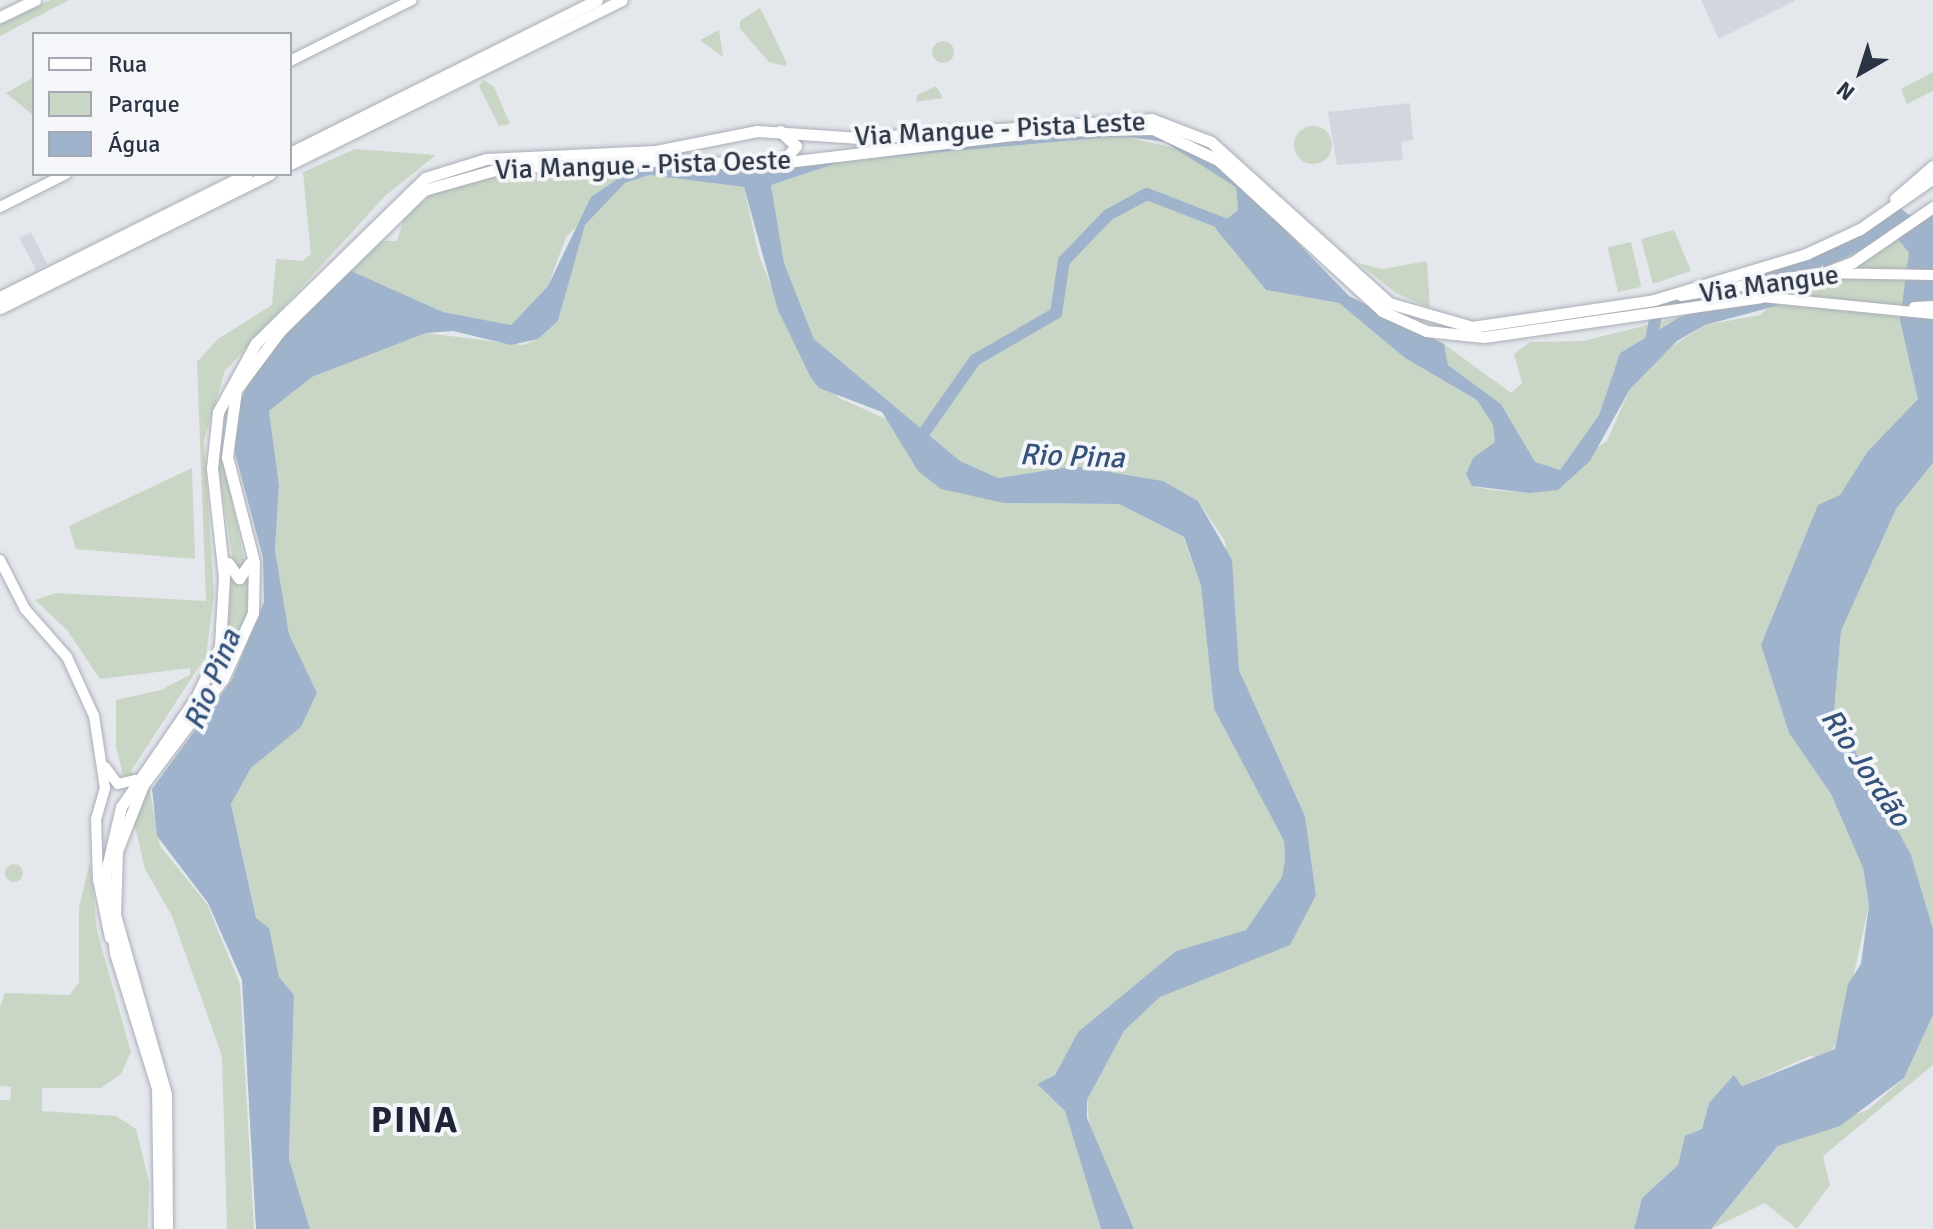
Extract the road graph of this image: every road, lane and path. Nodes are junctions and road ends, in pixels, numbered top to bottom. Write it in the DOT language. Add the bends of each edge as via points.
graph roads {
  1 [pos="35,0"];
  2 [pos="412,0"];
  3 [pos="597,0"];
  4 [pos="622,0"];
  5 [pos="0,17"];
  6 [pos="292,60"];
  7 [pos="777,130"];
  8 [pos="292,152"];
  9 [pos="292,163"];
  10 [pos="780,163"];
  11 [pos="1933,166"];
  12 [pos="62,176"];
  13 [pos="243,176"];
  14 [pos="266,176"];
  15 [pos="1933,178"];
  16 [pos="0,207"];
  17 [pos="1933,207"];
  18 [pos="1839,240"];
  19 [pos="1933,275"];
  20 [pos="0,297"];
  21 [pos="1760,297"];
  22 [pos="1654,300"];
  23 [pos="1933,306"];
  24 [pos="0,308"];
  25 [pos="1904,308"];
  26 [pos="1933,314"];
  27 [pos="212,464"];
  28 [pos="243,516"];
  29 [pos="0,560"];
  30 [pos="101,758"];
  31 [pos="142,776"];
  32 [pos="115,953"];
  33 [pos="159,1229"];
  34 [pos="167,1229"];
  1 -- 5 [label="main road"];
  2 -- 6 [label="main road"];
  3 -- 8 [label="main road"];
  4 -- 9 [label="main road"];
  7 -- 10 [label="main road" via="796,146"];
  7 -- 22 [label="main road, Via Mangue - Pista Leste" via="860,138 1111,118 1164,121 1211,142 1362,284 1406,311 1445,324 1510,326"];
  7 -- 27 [label="main road, Via Mangue - Pista Leste" via="656,151 486,159 425,178 245,356 221,400"];
  10 -- 21 [label="main road, Via Mangue - Pista Oeste" via="1046,131 1153,129 1211,155 1350,287 1426,331 1506,336"];
  10 -- 28 [label="main road, Via Mangue - Pista Oeste" via="479,170 441,181 402,207 368,241 259,353 236,390 226,441"];
  11 -- 18 [label="main road"];
  12 -- 16 [label="main road"];
  13 -- 20 [label="main road"];
  14 -- 24 [label="main road"];
  15 -- 18 [label="main road, Via Mangue - Pista Leste"];
  17 -- 21 [label="main road, Via Mangue - Pista Oeste" via="1853,262"];
  18 -- 22 [label="main road, Via Mangue - Pista Leste"];
  19 -- 22 [label="main road, Via Mangue" via="1819,273"];
  21 -- 25 [label="main road, Via Mangue"];
  23 -- 25 [label="main road"];
  25 -- 26 [label="main road, Via Mangue"];
  27 -- 28 [label="main road" via="236,578 251,569"];
  27 -- 31 [label="main road, Via Mangue - Pista Leste" via="224,577 220,646 196,698"];
  28 -- 31 [label="main road, Via Mangue - Pista Oeste" via="256,581 248,629 223,679"];
  29 -- 30 [label="main road" via="25,609 74,669 94,716"];
  30 -- 31 [label="main road" via="113,781"];
  30 -- 32 [label="main road" via="98,879"];
  31 -- 32 [label="main road, Via Mangue - Pista Leste" via="107,861"];
  31 -- 34 [label="main road, Via Mangue - Pista Oeste" via="122,831 113,895 166,1094"];
  32 -- 33 [label="main road, Via Mangue - Pista Leste" via="157,1088"];
}
